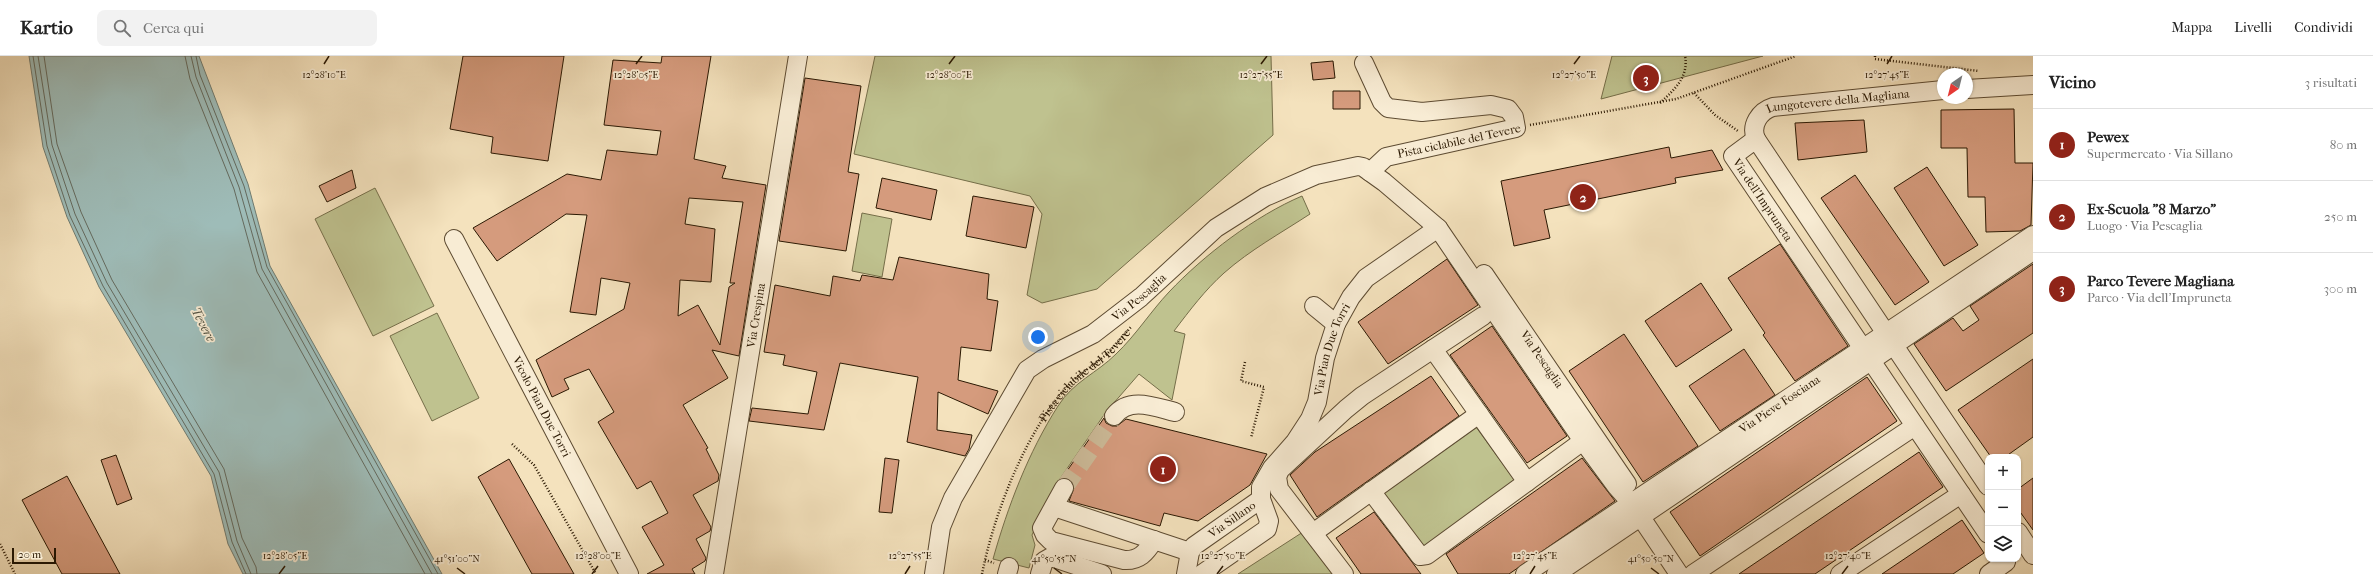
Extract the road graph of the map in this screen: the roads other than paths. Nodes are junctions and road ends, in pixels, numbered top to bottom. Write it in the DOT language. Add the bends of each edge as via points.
graph roads {
  1 [pos="798,56"];
  2 [pos="1364,63"];
  3 [pos="2033,85"];
  4 [pos="1973,89"];
  5 [pos="1937,91"];
  6 [pos="1756,139"];
  7 [pos="1370,172"];
  8 [pos="1438,228"];
  9 [pos="2033,235"];
  10 [pos="454,239"];
  11 [pos="2033,250"];
  12 [pos="1314,306"];
  13 [pos="1483,316"];
  14 [pos="1336,324"];
  15 [pos="1891,339"];
  16 [pos="1433,350"];
  17 [pos="1867,356"];
  18 [pos="1175,412"];
  19 [pos="1479,414"];
  20 [pos="1114,416"];
  21 [pos="1915,426"];
  22 [pos="1583,441"];
  23 [pos="1985,481"];
  24 [pos="1527,482"];
  25 [pos="1064,488"];
  26 [pos="1371,491"];
  27 [pos="1961,494"];
  28 [pos="1261,499"];
  29 [pos="1054,507"];
  30 [pos="1637,511"];
  31 [pos="1985,530"];
  32 [pos="1313,534"];
  33 [pos="2021,537"];
  34 [pos="1154,540"];
  35 [pos="1190,552"];
  36 [pos="2033,555"];
  37 [pos="2008,565"];
  38 [pos="629,574"];
  39 [pos="714,574"];
  40 [pos="934,574"];
  41 [pos="1040,574"];
  42 [pos="1102,574"];
  43 [pos="1186,574"];
  44 [pos="1202,574"];
  45 [pos="1344,574"];
  46 [pos="1525,574"];
  47 [pos="1556,574"];
  48 [pos="1679,574"];
  49 [pos="1693,574"];
  50 [pos="1840,574"];
  51 [pos="1989,574"];
  1 -- 39 [label="street, Via Crespina"];
  2 -- 7 [label="street, Pista ciclabile del Tevere" via="1382,102 1388,108 1422,112 1491,105 1508,109 1514,117 1516,128 1386,157"];
  3 -- 4 [label="street"];
  5 -- 6 [label="street, Lungotevere della Magliana" via="1773,107 1765,110 1757,119 1754,133"];
  6 -- 15 [label="street"];
  6 -- 17 [label="street, Via dell'Impruneta" via="1733,156"];
  7 -- 8 [label="street, Via Pescaglia"];
  7 -- 40 [label="street, Via Pescaglia" via="1358,166 1316,175 1265,197 1216,228 1141,297 1093,334 1027,370 953,498 941,527"];
  8 -- 14 [label="street, Via Pian Due Torri" via="1366,278"];
  8 -- 22 [label="street, Via Pescaglia"];
  8 -- 30 [label="street, Via Pescaglia" via="1454,230 1626,479"];
  9 -- 15 [label="street, Via Pieve Fosciana"];
  10 -- 38 [label="street, Vicolo Pian Due Torri"];
  11 -- 15 [label="street, Via Pieve Fosciana"];
  12 -- 14 [label="street"];
  13 -- 16 [label="street"];
  14 -- 28 [label="street, Via Pian Due Torri" via="1312,414 1295,442 1272,468 1261,487"];
  15 -- 17 [label="street, Via Pieve Fosciana"];
  15 -- 23 [label="street"];
  16 -- 19 [label="street"];
  16 -- 32 [label="street" via="1346,408 1280,470 1277,477 1279,489"];
  17 -- 21 [label="street, Via dell'Impruneta"];
  17 -- 30 [label="street, Via Pieve Fosciana"];
  18 -- 20 [label="street" via="1134,404 1125,405"];
  19 -- 24 [label="street"];
  19 -- 26 [label="street"];
  21 -- 27 [label="street, Via dell'Impruneta"];
  21 -- 49 [label="street"];
  22 -- 24 [label="street"];
  22 -- 30 [label="street, Via Pescaglia"];
  24 -- 26 [label="street" via="1436,550 1420,556"];
  25 -- 29 [label="street"];
  26 -- 32 [label="street"];
  27 -- 31 [label="street, Via dell'Impruneta"];
  27 -- 50 [label="street"];
  28 -- 35 [label="street, Via Sillano" via="1194,546"];
  28 -- 44 [label="street, Via Sillano" via="1269,522 1267,529"];
  29 -- 34 [label="street"];
  29 -- 34 [label="street" via="1042,528 1044,535 1051,541 1124,560 1135,560 1147,551"];
  30 -- 46 [label="street, Via Pieve Fosciana"];
  30 -- 47 [label="street, Via Pieve Fosciana"];
  30 -- 48 [label="street, Via Pescaglia"];
  32 -- 45 [label="street"];
  33 -- 36 [label="street"];
  34 -- 35 [label="street"];
  35 -- 43 [label="street"];
  37 -- 51 [label="street"];
  41 -- 42 [label="street" via="1044,561 1051,557"];
}
